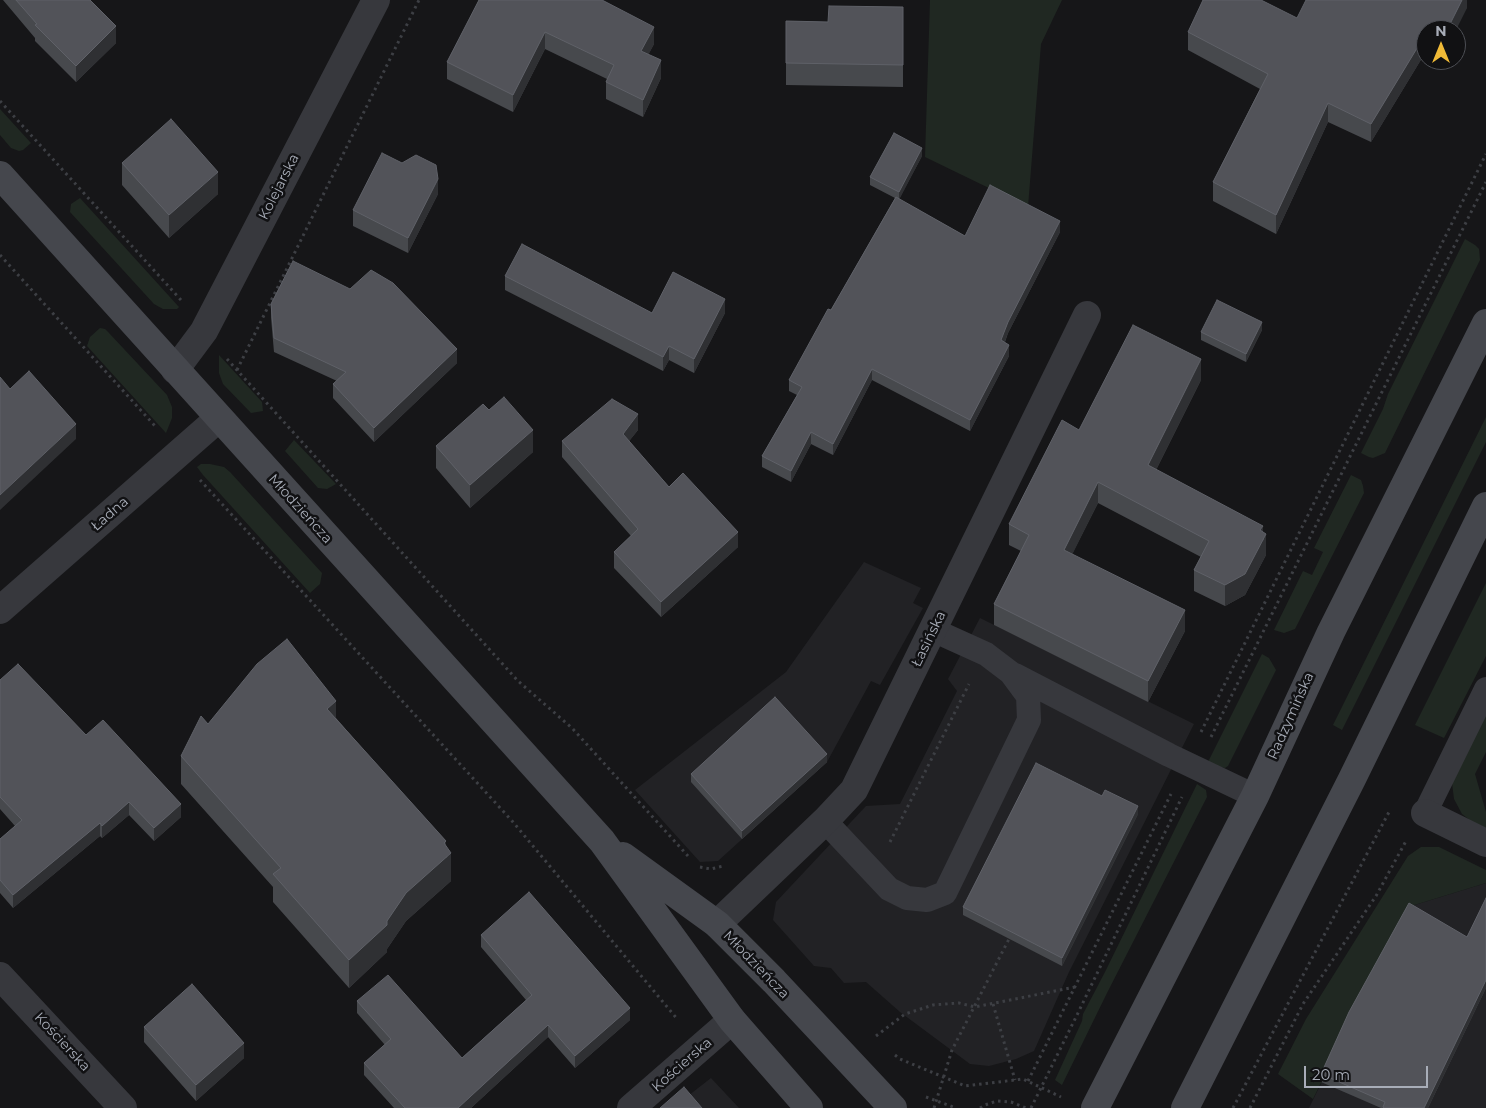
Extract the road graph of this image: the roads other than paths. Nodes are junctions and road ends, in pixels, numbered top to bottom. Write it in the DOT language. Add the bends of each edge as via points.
graph roads {
  1 [pos="376,0"];
  2 [pos="0,175"];
  3 [pos="1087,315"];
  4 [pos="1486,323"];
  5 [pos="175,370"];
  6 [pos="219,418"];
  7 [pos="1486,506"];
  8 [pos="0,610"];
  9 [pos="933,630"];
  10 [pos="1011,673"];
  11 [pos="1486,689"];
  12 [pos="1254,796"];
  13 [pos="1426,813"];
  14 [pos="825,821"];
  15 [pos="602,841"];
  16 [pos="1486,843"];
  17 [pos="717,924"];
  18 [pos="0,976"];
  19 [pos="732,1020"];
  20 [pos="123,1108"];
  21 [pos="631,1108"];
  22 [pos="809,1108"];
  23 [pos="893,1108"];
  24 [pos="1095,1108"];
  25 [pos="1185,1108"];
  1 -- 5 [label="street, Kolejarska" via="204,331"];
  2 -- 5 [label="main road, Młodzieńcza"];
  3 -- 9 [label="street, Łasińska"];
  4 -- 12 [label="main road, Radzymińska" via="1331,632"];
  5 -- 6 [label="main road, Młodzieńcza"];
  6 -- 8 [label="street, Ładna"];
  6 -- 15 [label="main road, Młodzieńcza"];
  7 -- 25 [label="main road"];
  9 -- 10 [label="lane" via="986,654"];
  9 -- 14 [label="street, Łasińska" via="854,790"];
  10 -- 12 [label="lane"];
  10 -- 14 [label="lane" via="1028,696 1029,720 945,893 927,900 907,898 889,889"];
  11 -- 13 [label="lane"];
  12 -- 24 [label="main road, Radzymińska"];
  13 -- 16 [label="street"];
  14 -- 17 [label="street, Łasińska"];
  15 -- 17 [label="main road, Młodzieńcza"];
  15 -- 19 [label="main road, Młodzieńcza"];
  17 -- 23 [label="main road, Młodzieńcza"];
  18 -- 20 [label="street, Kościerska"];
  19 -- 21 [label="street, Kościerska"];
  19 -- 22 [label="main road, Młodzieńcza"];
}
